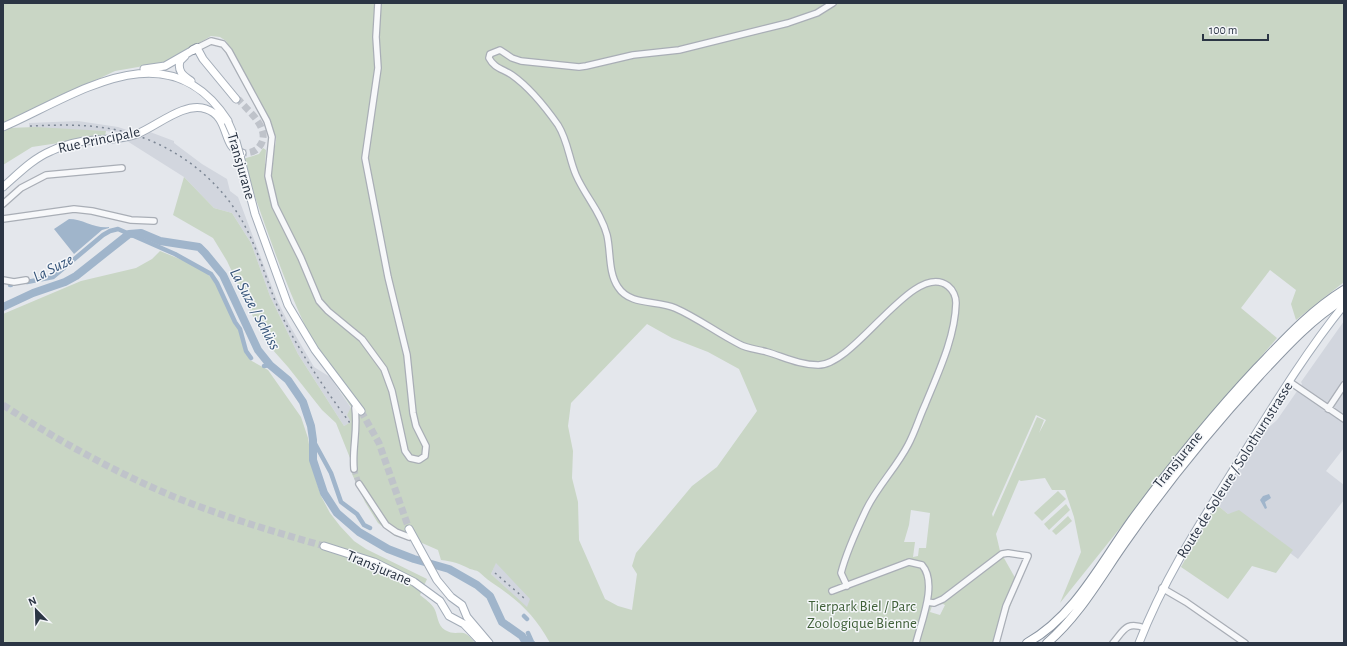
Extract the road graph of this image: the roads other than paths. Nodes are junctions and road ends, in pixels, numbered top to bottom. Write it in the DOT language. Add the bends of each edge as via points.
graph roads {
  1 [pos="378,3"];
  2 [pos="833,3"];
  3 [pos="195,49"];
  4 [pos="121,75"];
  5 [pos="178,75"];
  6 [pos="236,99"];
  7 [pos="3,127"];
  8 [pos="241,153"];
  9 [pos="122,168"];
  10 [pos="3,187"];
  11 [pos="3,204"];
  12 [pos="3,218"];
  13 [pos="154,222"];
  14 [pos="3,280"];
  15 [pos="26,280"];
  16 [pos="1344,290"];
  17 [pos="1344,299"];
  18 [pos="1344,305"];
  19 [pos="1290,382"];
  20 [pos="1344,385"];
  21 [pos="1328,408"];
  22 [pos="358,410"];
  23 [pos="1344,419"];
  24 [pos="354,469"];
  25 [pos="359,484"];
  26 [pos="411,535"];
  27 [pos="324,546"];
  28 [pos="847,586"];
  29 [pos="1162,588"];
  30 [pos="832,591"];
  31 [pos="927,602"];
  32 [pos="458,603"];
  33 [pos="464,612"];
  34 [pos="448,613"];
  35 [pos="455,619"];
  36 [pos="1145,628"];
  37 [pos="1028,642"];
  38 [pos="482,643"];
  39 [pos="489,643"];
  40 [pos="916,643"];
  41 [pos="996,643"];
  42 [pos="1047,643"];
  43 [pos="1113,643"];
  44 [pos="1139,643"];
  45 [pos="1245,643"];
  1 -- 3 [label="street" via="378,68 365,158 388,277 407,355 413,413 427,449 425,456 419,460 410,458 405,451 392,391 380,362 362,339 328,311 316,296 271,193 268,176 272,137 270,129 238,66 221,42 211,41"];
  2 -- 28 [label="street" via="817,13 788,23 678,50 633,55 586,66 521,61 500,50 490,54 489,58 497,68 525,87 558,126 576,176 603,223 615,282 630,298 676,308 751,349 801,363 818,365 833,362 849,350 903,299 923,285 942,282 952,290 956,302 954,320 941,365 910,442 866,509 841,573"];
  3 -- 4 [label="main road" via="161,67 133,69"];
  3 -- 5 [label="main road" via="180,61"];
  3 -- 6 [label="main road"];
  4 -- 5 [label="main road"];
  4 -- 7 [label="main road" via="94,84"];
  5 -- 8 [label="main road, Transjurane, bridge" via="196,84 215,104 228,122"];
  8 -- 10 [label="main road, Rue Principale" via="228,137 217,114 201,107 183,110 130,137 83,142 57,148 31,162"];
  8 -- 22 [label="main road, Transjurane" via="255,214 288,305 308,341"];
  9 -- 11 [label="street" via="46,175 22,188"];
  12 -- 13 [label="street" via="74,209"];
  14 -- 15 [label="street"];
  16 -- 37 [label="highway, Transjurane" via="1300,324 1245,381 1167,474 1075,601 1052,624"];
  17 -- 42 [label="highway, Transjurane" via="1301,332 1230,407 1155,500 1070,620"];
  18 -- 19 [label="main road, Route de Soleure / Solothurnstrasse"];
  19 -- 21 [label="street"];
  19 -- 29 [label="main road, Route de Soleure / Solothurnstrasse"];
  20 -- 21 [label="street"];
  21 -- 23 [label="street"];
  22 -- 24 [label="street"];
  25 -- 26 [label="street" via="386,525 396,532"];
  26 -- 32 [label="main road, Transjurane" via="442,587"];
  27 -- 34 [label="main road, Transjurane" via="382,565 440,600"];
  28 -- 30 [label="street"];
  28 -- 31 [label="street" via="913,562 922,565 928,574"];
  29 -- 36 [label="main road, Route de Soleure / Solothurnstrasse"];
  29 -- 45 [label="street"];
  31 -- 40 [label="street"];
  31 -- 41 [label="street" via="934,603 944,598 1002,554 1028,556 1006,606"];
  32 -- 33 [label="main road"];
  32 -- 34 [label="main road" via="450,605"];
  33 -- 35 [label="main road" via="461,617"];
  33 -- 39 [label="main road"];
  34 -- 35 [label="main road"];
  35 -- 38 [label="main road" via="466,626"];
  36 -- 43 [label="street" via="1134,624 1129,626"];
  36 -- 44 [label="main road, Route de Soleure / Solothurnstrasse"];
}
